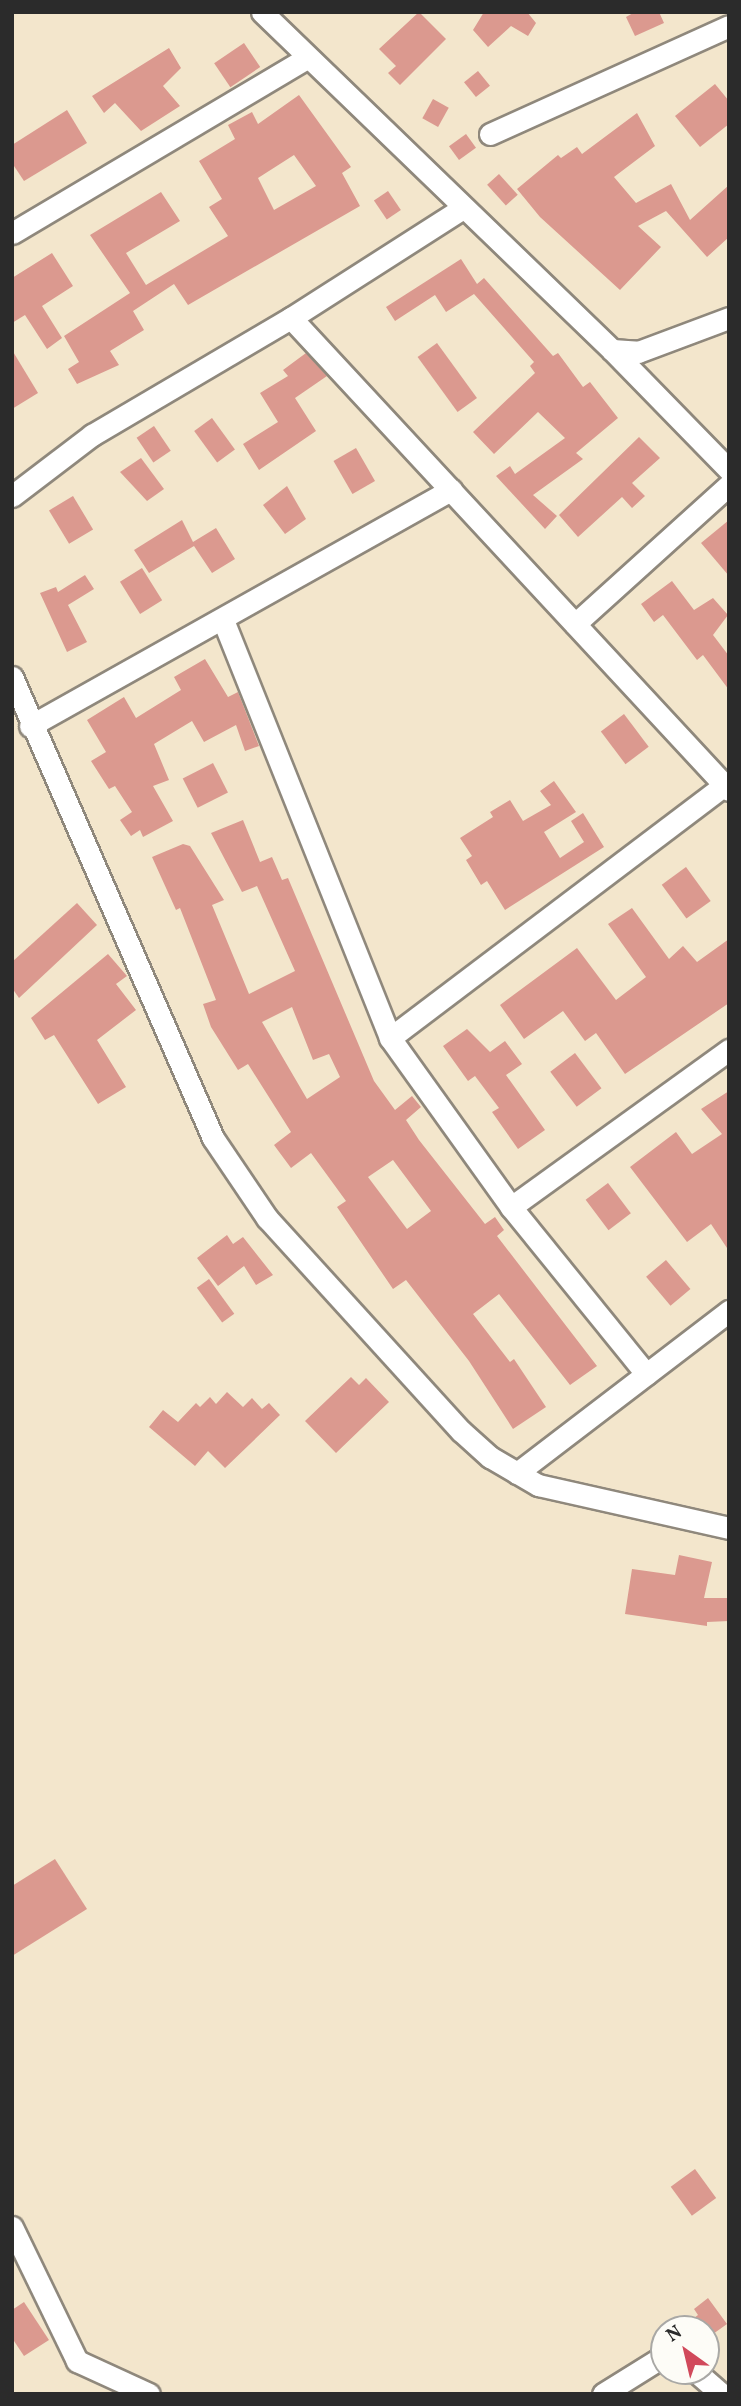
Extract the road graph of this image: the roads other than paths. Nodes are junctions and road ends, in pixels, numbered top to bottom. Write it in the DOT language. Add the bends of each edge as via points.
graph roads {
  1 [pos="262,12"];
  2 [pos="729,26"];
  3 [pos="307,58"];
  4 [pos="490,134"];
  5 [pos="463,208"];
  6 [pos="12,233"];
  7 [pos="292,318"];
  8 [pos="729,318"];
  9 [pos="612,350"];
  10 [pos="729,470"];
  11 [pos="729,485"];
  12 [pos="451,490"];
  13 [pos="12,496"];
  14 [pos="223,620"];
  15 [pos="575,624"];
  16 [pos="12,677"];
  17 [pos="30,726"];
  18 [pos="727,788"];
  19 [pos="390,1038"];
  20 [pos="729,1050"];
  21 [pos="511,1206"];
  22 [pos="729,1311"];
  23 [pos="646,1374"];
  24 [pos="517,1473"];
  25 [pos="729,1528"];
  26 [pos="12,2227"];
  27 [pos="650,2365"];
  28 [pos="149,2394"];
  29 [pos="603,2394"];
  1 -- 3 [label="street"];
  2 -- 4 [label="street"];
  3 -- 5 [label="street"];
  3 -- 6 [label="street"];
  5 -- 7 [label="street"];
  5 -- 9 [label="street"];
  7 -- 12 [label="street"];
  7 -- 13 [label="street" via="92,435"];
  8 -- 9 [label="street" via="638,352"];
  9 -- 10 [label="street"];
  11 -- 15 [label="street"];
  12 -- 14 [label="street"];
  12 -- 15 [label="street"];
  14 -- 17 [label="street"];
  14 -- 19 [label="street"];
  15 -- 18 [label="street"];
  16 -- 17 [label="street"];
  17 -- 24 [label="street" via="213,1138 275,1227 461,1431"];
  18 -- 19 [label="street"];
  19 -- 21 [label="street"];
  20 -- 21 [label="street"];
  21 -- 23 [label="street"];
  22 -- 23 [label="street"];
  23 -- 24 [label="street"];
  24 -- 25 [label="street" via="538,1485"];
  26 -- 28 [label="street" via="77,2361"];
  27 -- 29 [label="street"];
}
